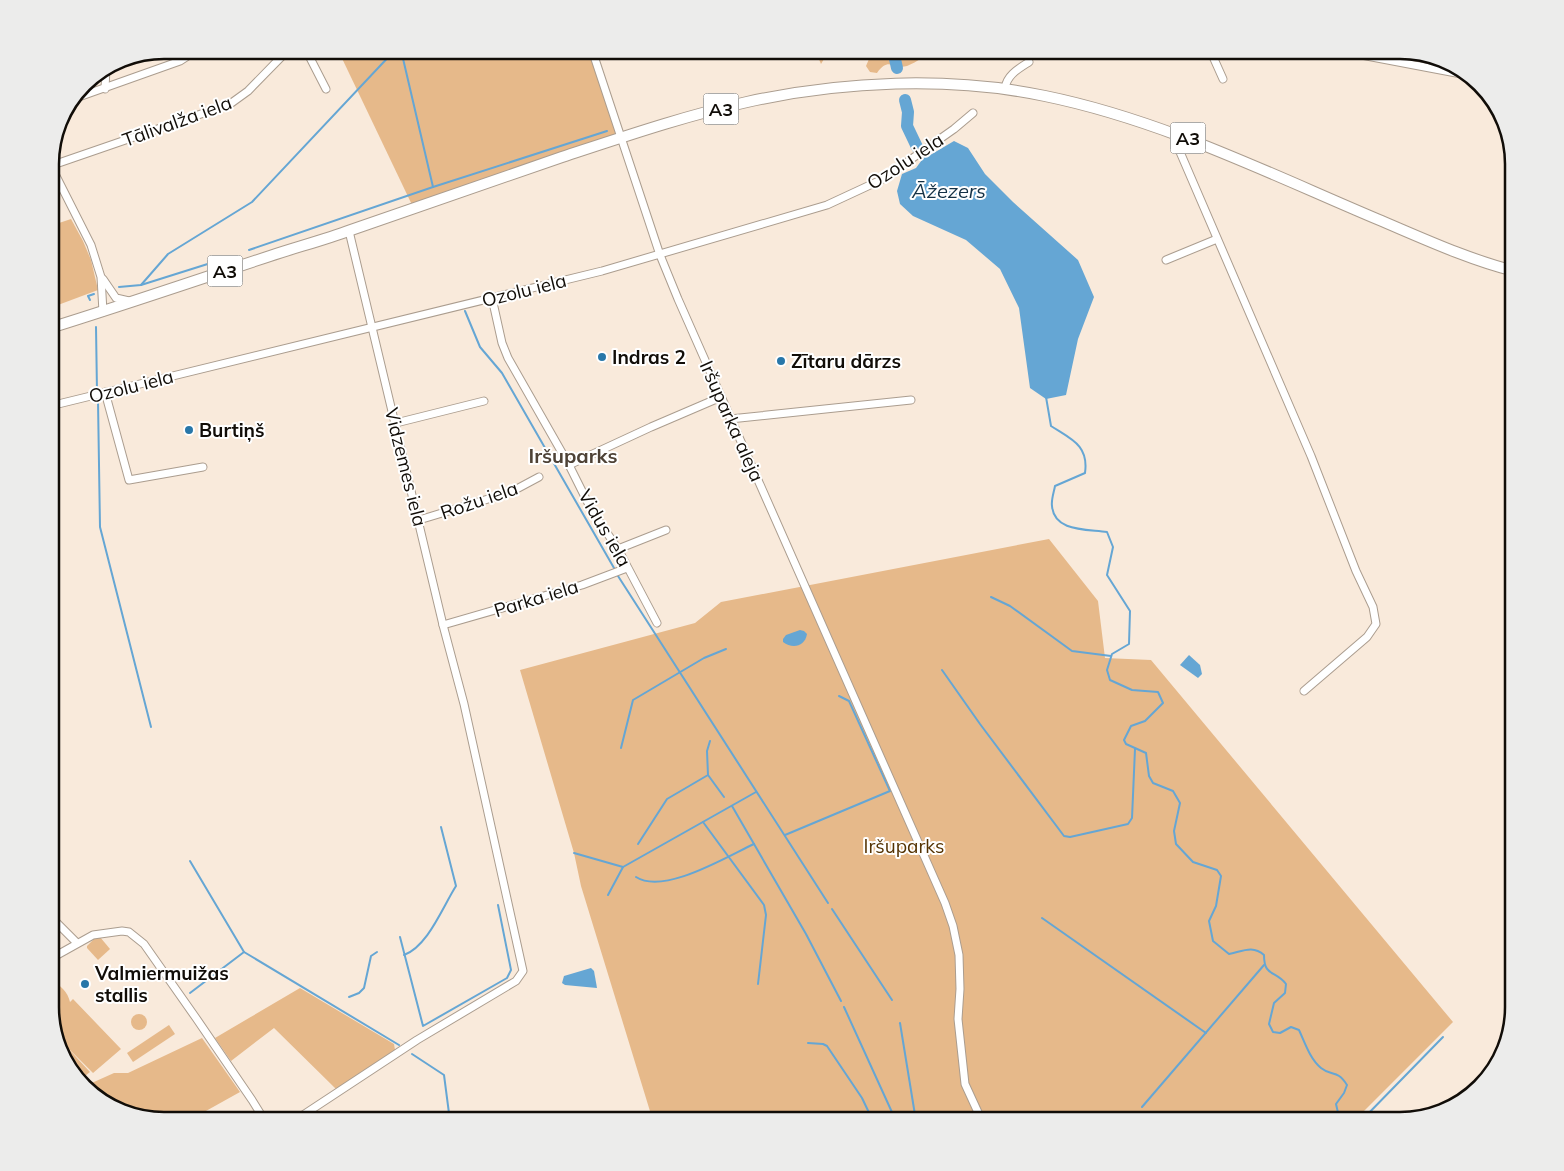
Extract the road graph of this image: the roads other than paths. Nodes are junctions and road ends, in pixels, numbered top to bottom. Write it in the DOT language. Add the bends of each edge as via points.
graph roads {
  1 [pos="183,59"];
  2 [pos="279,59"];
  3 [pos="311,59"];
  4 [pos="595,59"];
  5 [pos="1214,59"];
  6 [pos="1383,59"];
  7 [pos="1029,62"];
  8 [pos="1451,72"];
  9 [pos="106,77"];
  10 [pos="1223,79"];
  11 [pos="1005,88"];
  12 [pos="105,89"];
  13 [pos="326,89"];
  14 [pos="85,95"];
  15 [pos="972,113"];
  16 [pos="1180,136"];
  17 [pos="620,138"];
  18 [pos="59,162"];
  19 [pos="59,182"];
  20 [pos="349,231"];
  21 [pos="1217,239"];
  22 [pos="660,254"];
  23 [pos="1166,260"];
  24 [pos="1505,268"];
  25 [pos="102,277"];
  26 [pos="492,298"];
  27 [pos="134,301"];
  28 [pos="103,312"];
  29 [pos="59,325"];
  30 [pos="373,328"];
  31 [pos="105,392"];
  32 [pos="721,397"];
  33 [pos="911,400"];
  34 [pos="484,401"];
  35 [pos="59,404"];
  36 [pos="730,419"];
  37 [pos="396,423"];
  38 [pos="569,465"];
  39 [pos="204,467"];
  40 [pos="539,477"];
  41 [pos="419,520"];
  42 [pos="666,530"];
  43 [pos="618,550"];
  44 [pos="628,568"];
  45 [pos="657,623"];
  46 [pos="443,625"];
  47 [pos="1304,691"];
  48 [pos="59,925"];
  49 [pos="77,943"];
  50 [pos="59,954"];
  51 [pos="259,1112"];
  52 [pos="308,1112"];
  53 [pos="978,1112"];
  1 -- 12 [label="street"];
  2 -- 18 [label="street, Tālivalža iela" via="230,104"];
  3 -- 13 [label="street"];
  4 -- 17 [label="street, Iršuparka aleja"];
  5 -- 10 [label="street"];
  6 -- 8 [label="street"];
  7 -- 11 [label="street" via="1014,71"];
  9 -- 12 [label="street"];
  11 -- 16 [label="highway, A3" via="1049,96 1134,119"];
  11 -- 17 [label="highway, A3" via="911,84 848,87 752,101"];
  12 -- 14 [label="street"];
  15 -- 22 [label="street, Ozolu iela" via="954,130 883,179 827,205"];
  16 -- 21 [label="street" via="1180,152"];
  16 -- 24 [label="highway, A3" via="1221,150 1426,239"];
  17 -- 20 [label="highway, A3"];
  17 -- 22 [label="street, Iršuparka aleja"];
  19 -- 25 [label="street" via="92,245"];
  20 -- 27 [label="highway, A3"];
  20 -- 30 [label="street, Vidzemes iela"];
  21 -- 23 [label="street"];
  21 -- 47 [label="street" via="1312,456 1373,607 1376,624 1367,637"];
  22 -- 26 [label="street, Ozolu iela"];
  22 -- 32 [label="street, Iršuparka aleja"];
  25 -- 27 [label="street" via="116,298"];
  25 -- 28 [label="street"];
  26 -- 30 [label="street, Ozolu iela"];
  26 -- 38 [label="street, Vidus iela" via="508,358"];
  27 -- 28 [label="highway, A3"];
  28 -- 29 [label="highway, A3"];
  30 -- 31 [label="street, Ozolu iela"];
  30 -- 37 [label="street, Vidzemes iela"];
  31 -- 35 [label="street, Ozolu iela"];
  31 -- 39 [label="street" via="129,480"];
  32 -- 36 [label="street, Iršuparka aleja"];
  32 -- 38 [label="street"];
  33 -- 36 [label="street"];
  34 -- 37 [label="street"];
  36 -- 53 [label="street, Iršuparka aleja" via="945,902 959,955 958,1018 965,1084"];
  37 -- 41 [label="street, Vidzemes iela"];
  38 -- 43 [label="street, Vidus iela" via="592,511"];
  40 -- 41 [label="street, Rožu iela" via="511,492"];
  41 -- 46 [label="street, Vidzemes iela"];
  42 -- 43 [label="street"];
  43 -- 44 [label="street, Vidus iela"];
  44 -- 45 [label="street, Vidus iela"];
  44 -- 46 [label="street, Parka iela"];
  46 -- 52 [label="street, Vidzemes iela" via="464,704 523,971 516,981 417,1040"];
  48 -- 49 [label="street"];
  49 -- 50 [label="street"];
  49 -- 51 [label="street" via="93,935 122,931 129,932 144,944"];
}
